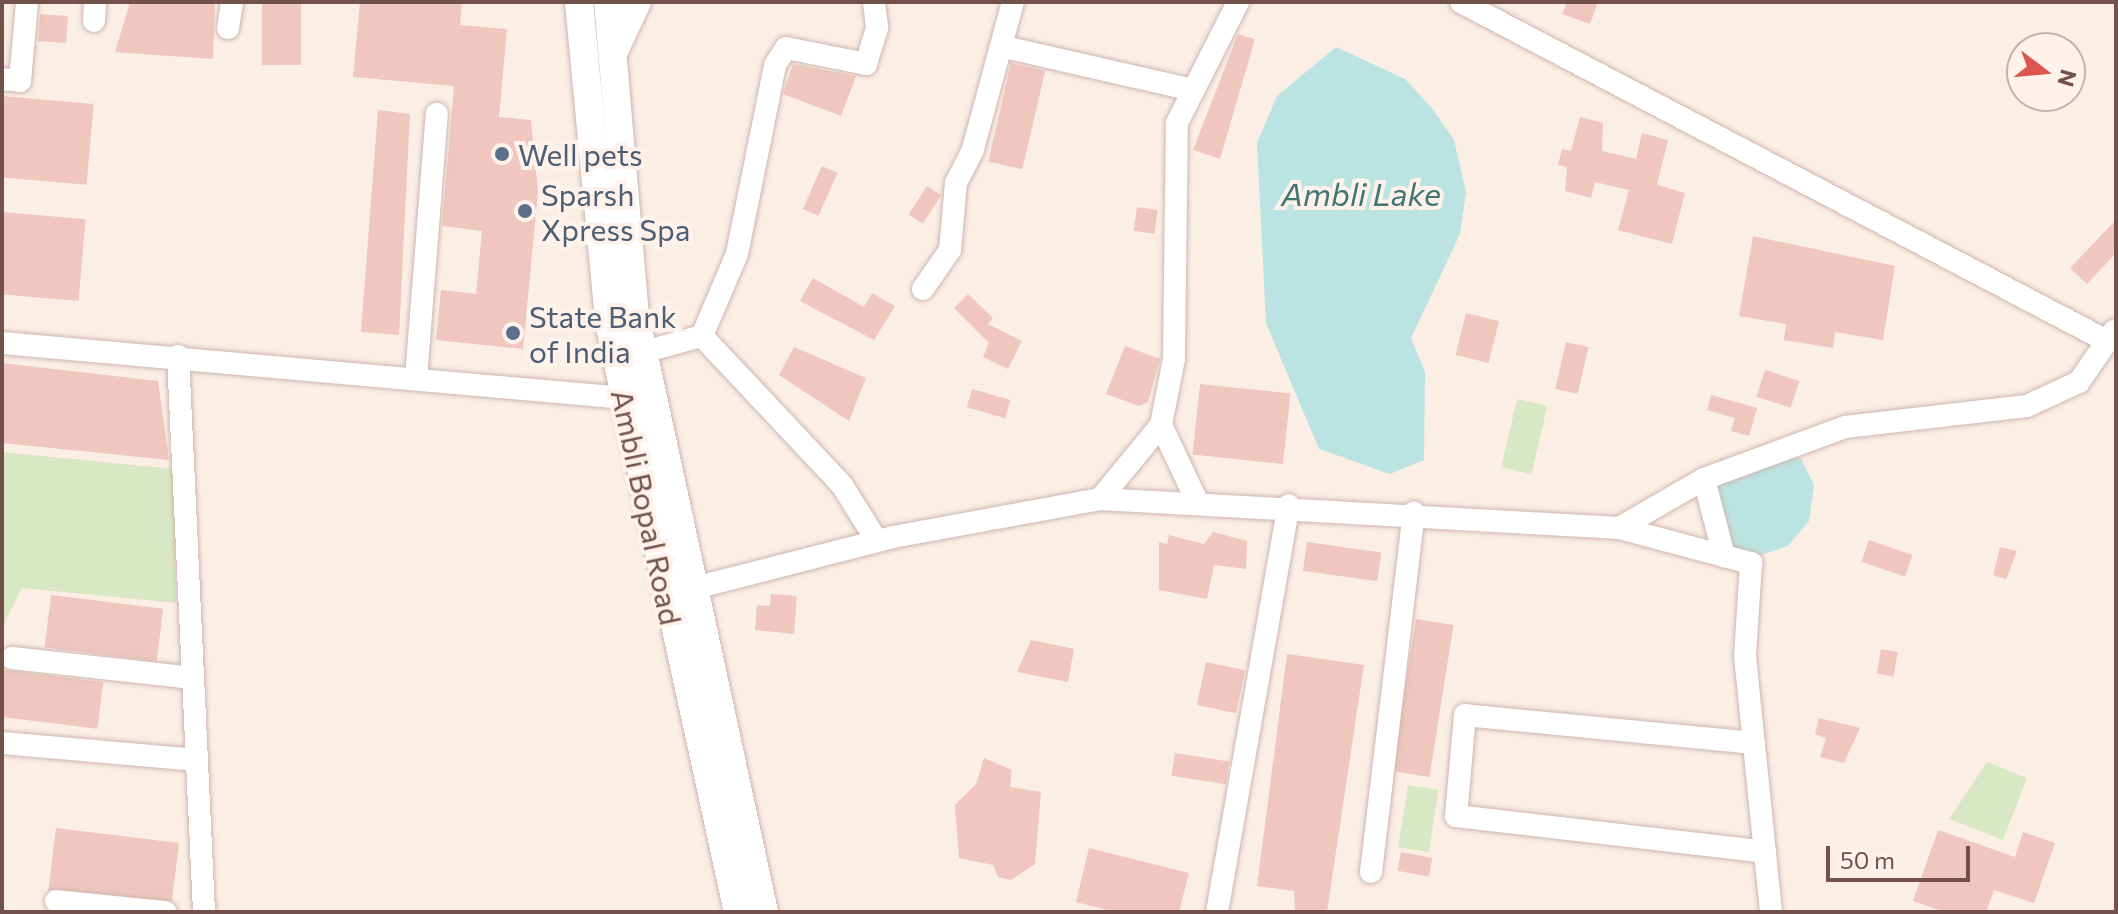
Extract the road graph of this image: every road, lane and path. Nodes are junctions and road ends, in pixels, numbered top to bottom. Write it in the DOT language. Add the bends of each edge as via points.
graph roads {
  1 [pos="27,2"];
  2 [pos="232,2"];
  3 [pos="579,2"];
  4 [pos="608,2"];
  5 [pos="637,2"];
  6 [pos="874,2"];
  7 [pos="1013,2"];
  8 [pos="1238,2"];
  9 [pos="1461,2"];
  10 [pos="228,28"];
  11 [pos="1004,47"];
  12 [pos="612,55"];
  13 [pos="2,79"];
  14 [pos="1193,90"];
  15 [pos="437,114"];
  16 [pos="923,289"];
  17 [pos="622,318"];
  18 [pos="2111,335"];
  19 [pos="702,336"];
  20 [pos="2,343"];
  21 [pos="643,352"];
  22 [pos="178,356"];
  23 [pos="416,378"];
  24 [pos="625,398"];
  25 [pos="1161,425"];
  26 [pos="1704,479"];
  27 [pos="1100,499"];
  28 [pos="1197,501"];
  29 [pos="1289,505"];
  30 [pos="1414,513"];
  31 [pos="1619,528"];
  32 [pos="877,541"];
  33 [pos="1724,556"];
  34 [pos="694,588"];
  35 [pos="665,595"];
  36 [pos="12,658"];
  37 [pos="193,678"];
  38 [pos="2,743"];
  39 [pos="1754,743"];
  40 [pos="197,760"];
  41 [pos="1765,852"];
  42 [pos="1371,872"];
  43 [pos="56,901"];
  44 [pos="165,912"];
  45 [pos="204,912"];
  46 [pos="738,912"];
  47 [pos="764,912"];
  48 [pos="1217,912"];
  49 [pos="1771,912"];
  1 -- 13 [label="street" via="20,81"];
  2 -- 10 [label="street"];
  3 -- 17 [label="street, Ambli Bopal Road"];
  4 -- 12 [label="street, Ambli Bopal Road"];
  5 -- 12 [label="street"];
  6 -- 19 [label="street" via="877,27 866,64 786,48 775,65 737,254"];
  7 -- 11 [label="street"];
  8 -- 14 [label="street"];
  9 -- 18 [label="street"];
  11 -- 14 [label="street"];
  11 -- 16 [label="street" via="956,183 950,250"];
  12 -- 17 [label="street, Ambli Bopal Road"];
  14 -- 25 [label="street" via="1177,123 1174,359"];
  15 -- 23 [label="street"];
  17 -- 21 [label="street, Ambli Bopal Road"];
  17 -- 24 [label="street, Ambli Bopal Road"];
  18 -- 26 [label="street" via="2079,382 2027,406 1845,427"];
  19 -- 21 [label="street"];
  19 -- 32 [label="street" via="842,485"];
  20 -- 22 [label="street"];
  21 -- 34 [label="street, Ambli Bopal Road"];
  22 -- 23 [label="street"];
  22 -- 37 [label="street"];
  23 -- 24 [label="street"];
  24 -- 35 [label="street, Ambli Bopal Road"];
  25 -- 27 [label="street"];
  25 -- 28 [label="street"];
  26 -- 31 [label="street"];
  26 -- 33 [label="street"];
  27 -- 28 [label="street"];
  27 -- 32 [label="street"];
  28 -- 29 [label="street"];
  29 -- 30 [label="street"];
  29 -- 48 [label="street"];
  30 -- 31 [label="street"];
  30 -- 42 [label="street"];
  31 -- 33 [label="street"];
  32 -- 34 [label="street"];
  33 -- 39 [label="street" via="1751,563 1745,656"];
  34 -- 35 [label="street"];
  34 -- 47 [label="street, Ambli Bopal Road"];
  35 -- 46 [label="street, Ambli Bopal Road"];
  36 -- 37 [label="street"];
  37 -- 40 [label="street"];
  38 -- 40 [label="street"];
  39 -- 41 [label="street"];
  39 -- 41 [label="street" via="1465,715 1456,816"];
  40 -- 45 [label="street"];
  41 -- 49 [label="street"];
  43 -- 44 [label="street"];
}
